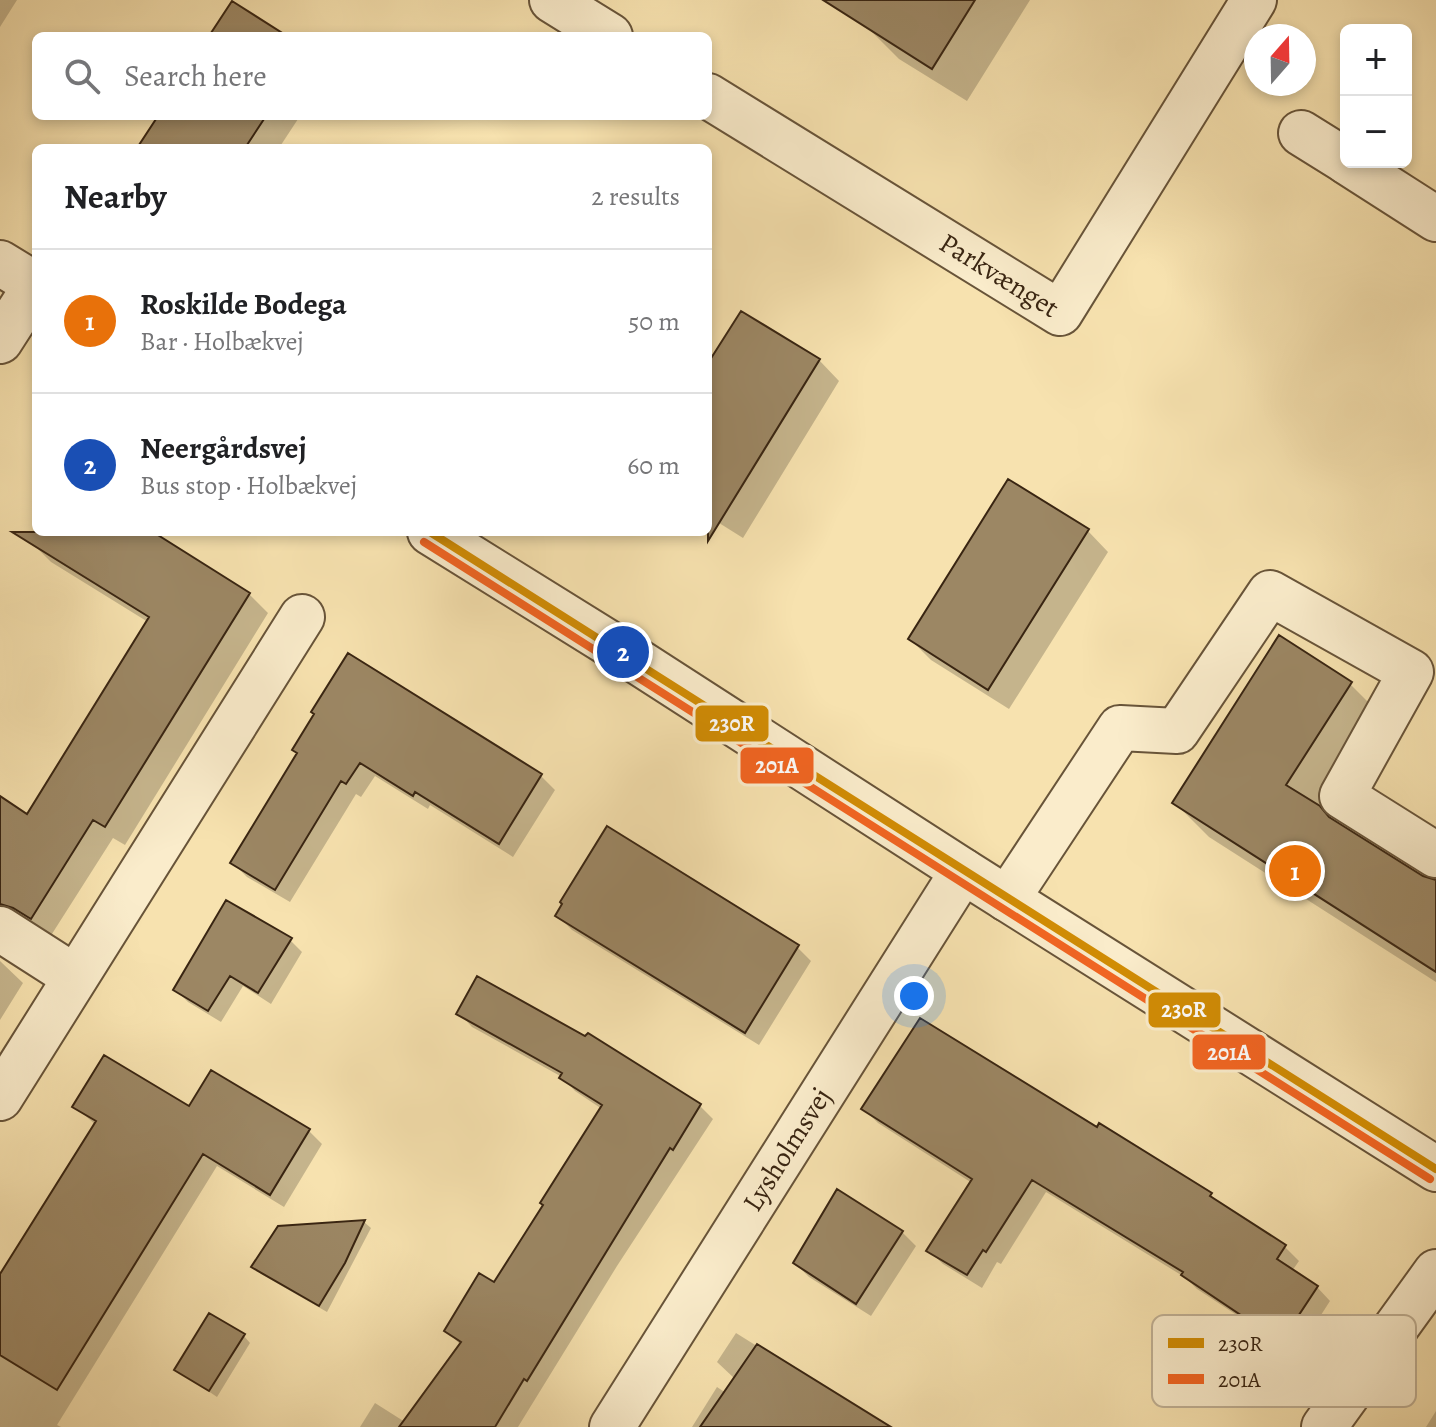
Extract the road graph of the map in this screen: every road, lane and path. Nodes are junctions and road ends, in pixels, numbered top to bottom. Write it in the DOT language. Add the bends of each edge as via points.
graph roads {
  1 [pos="552,0"];
  2 [pos="1254,0"];
  3 [pos="604,32"];
  4 [pos="712,98"];
  5 [pos="1301,133"];
  6 [pos="1340,158"];
  7 [pos="1356,168"];
  8 [pos="1436,219"];
  9 [pos="0,263"];
  10 [pos="32,283"];
  11 [pos="32,291"];
  12 [pos="0,341"];
  13 [pos="436,536"];
  14 [pos="302,617"];
  15 [pos="1436,855"];
  16 [pos="963,871"];
  17 [pos="1007,899"];
  18 [pos="0,929"];
  19 [pos="75,977"];
  20 [pos="0,1098"];
  21 [pos="1436,1169"];
  22 [pos="1436,1272"];
  23 [pos="1405,1315"];
  24 [pos="1338,1407"];
  25 [pos="612,1427"];
  26 [pos="1324,1427"];
  1 -- 3 [label="street"];
  2 -- 4 [label="street, Parkvænget" via="1060,313"];
  5 -- 6 [label="street"];
  7 -- 8 [label="street"];
  9 -- 10 [label="street"];
  11 -- 12 [label="street"];
  13 -- 16 [label="street"];
  14 -- 19 [label="street"];
  15 -- 17 [label="street" via="1342,796 1411,672 1270,593 1177,731 1120,728"];
  16 -- 17 [label="street"];
  16 -- 25 [label="street, Lysholmsvej"];
  17 -- 21 [label="street"];
  18 -- 19 [label="street"];
  19 -- 20 [label="street"];
  22 -- 23 [label="street"];
  24 -- 26 [label="street"];
}
